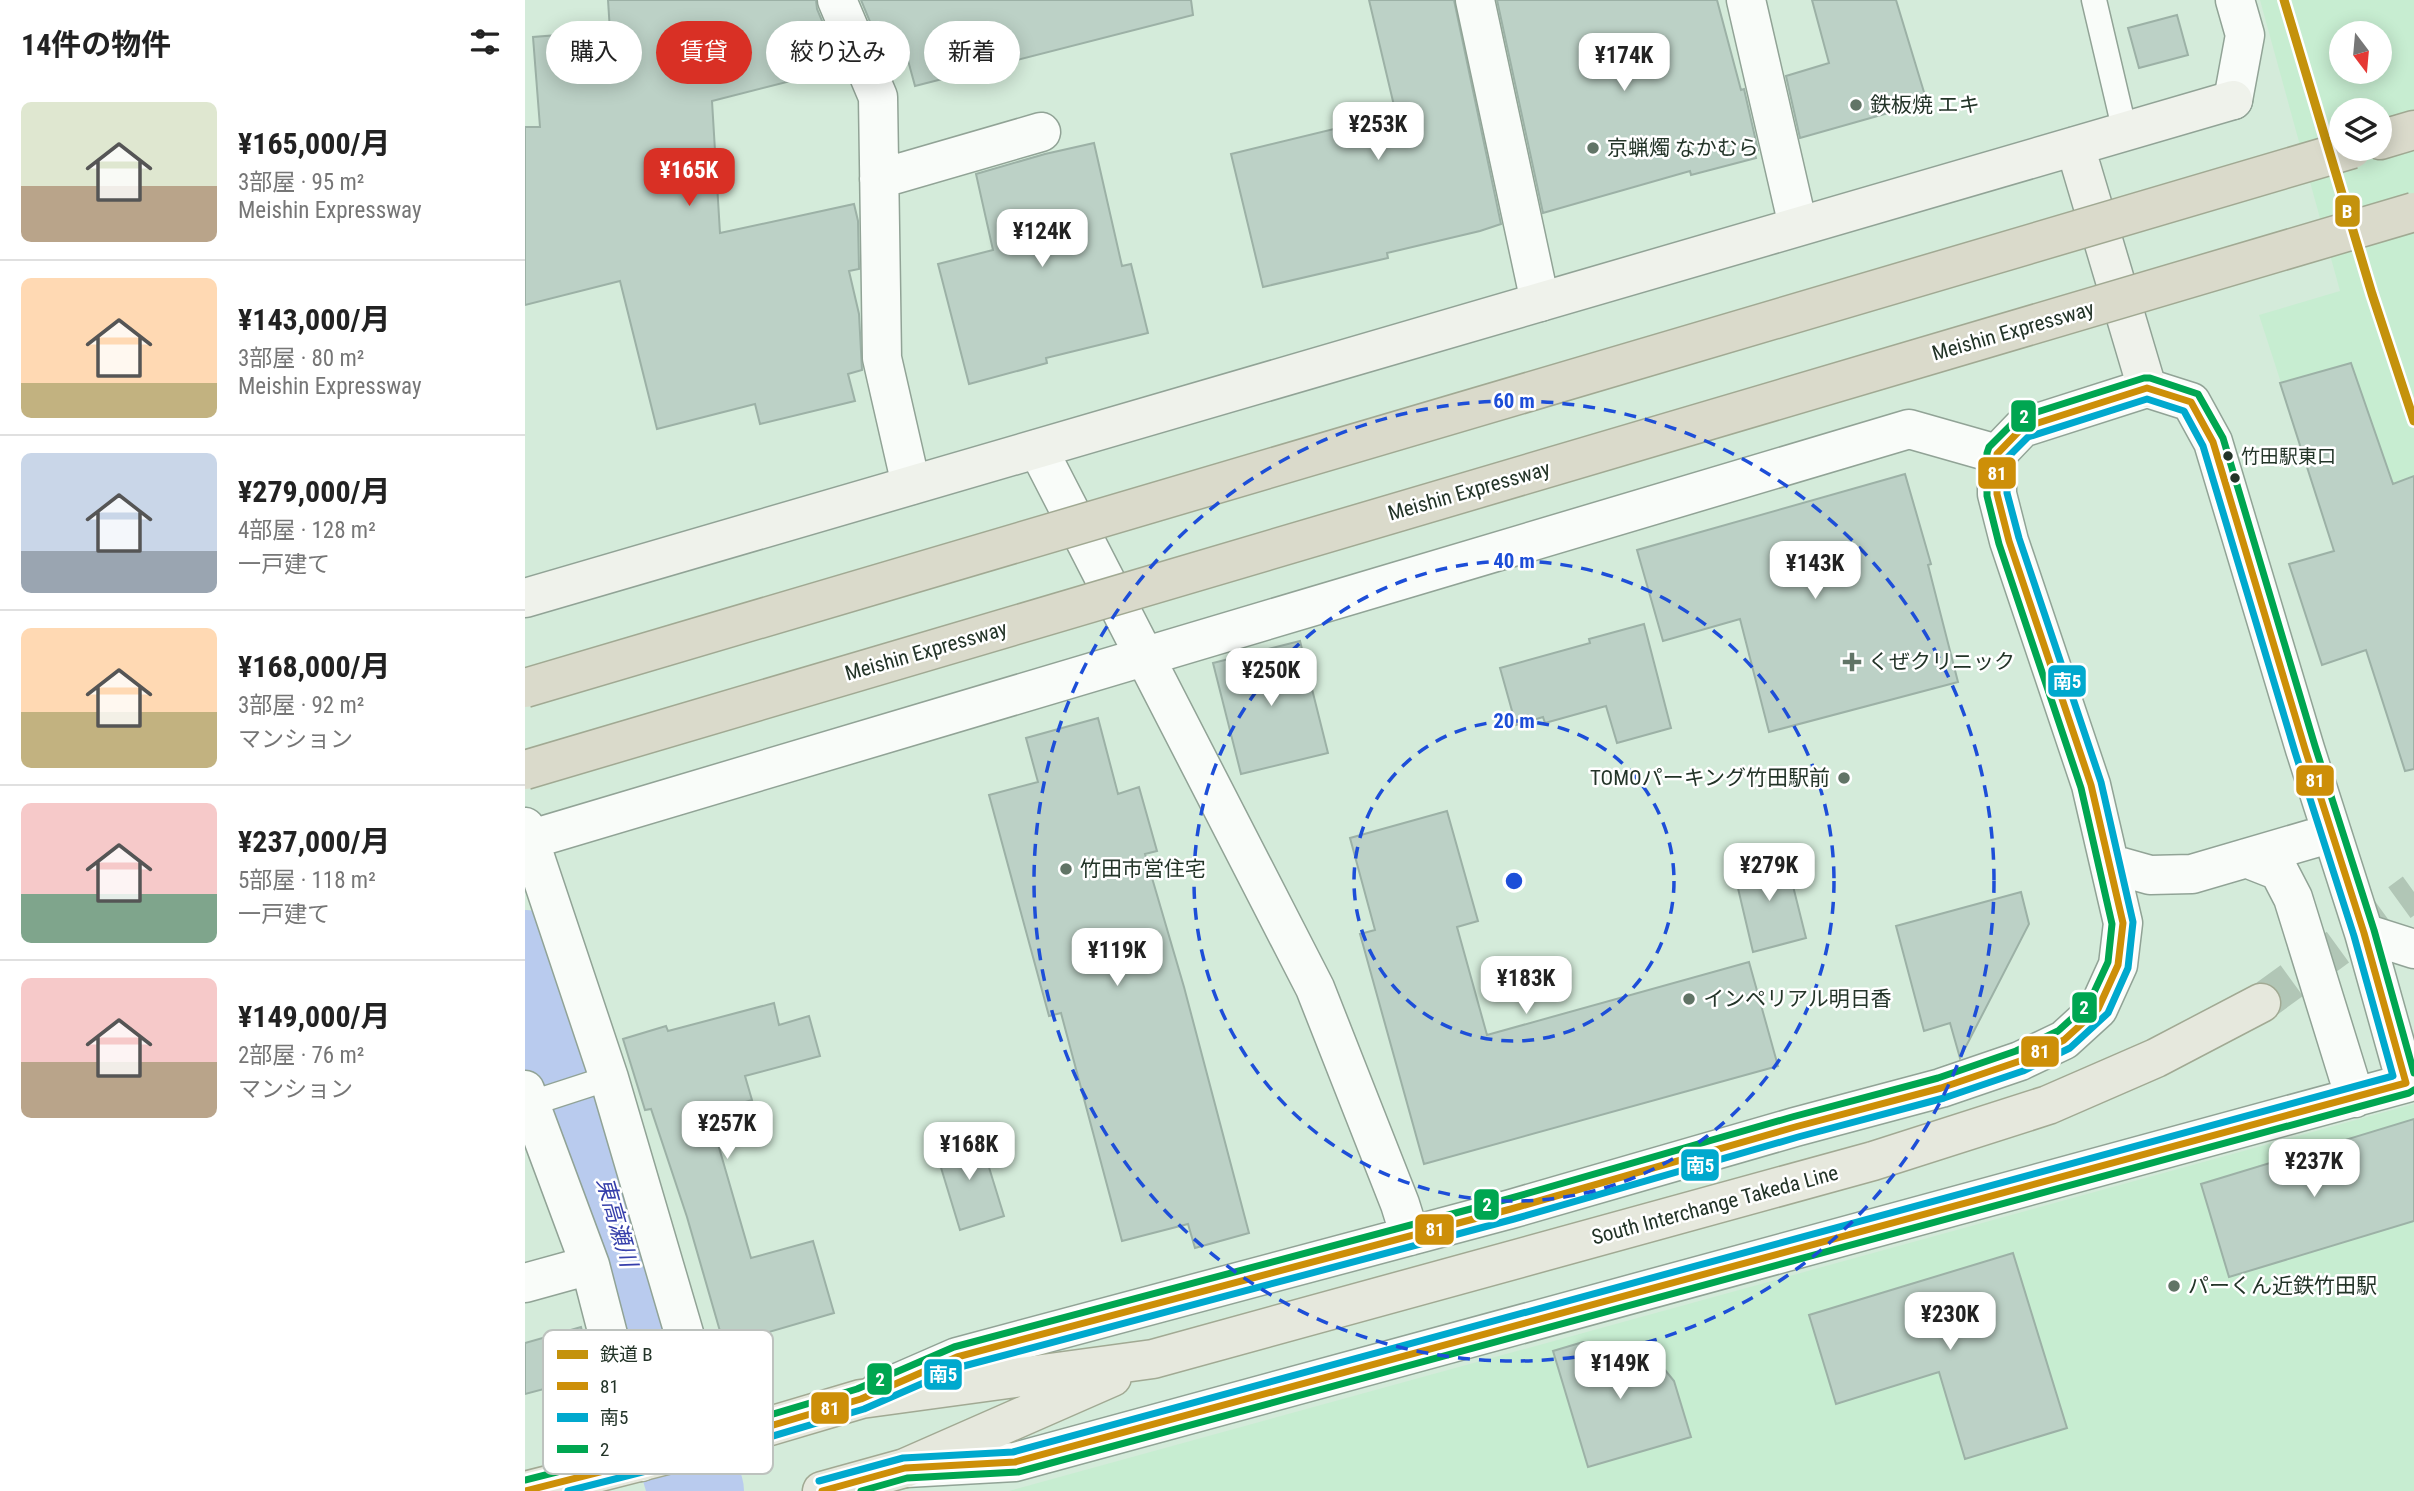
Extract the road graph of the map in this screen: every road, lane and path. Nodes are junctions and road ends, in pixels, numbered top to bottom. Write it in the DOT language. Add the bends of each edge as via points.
graph roads {
  1 [pos="837,0"];
  2 [pos="1475,0"];
  3 [pos="1746,0"];
  4 [pos="2094,0"];
  5 [pos="2235,0"];
  6 [pos="2414,130"];
  7 [pos="1041,132"];
  8 [pos="2125,132"];
  9 [pos="2392,136"];
  10 [pos="2075,146"];
  11 [pos="2329,156"];
  12 [pos="879,179"];
  13 [pos="2414,212"];
  14 [pos="1798,226"];
  15 [pos="1540,302"];
  16 [pos="2147,388"];
  17 [pos="1038,449"];
  18 [pos="1997,454"];
  19 [pos="911,485"];
  20 [pos="525,598"];
  21 [pos="1145,656"];
  22 [pos="525,688"];
  23 [pos="525,769"];
  24 [pos="2332,833"];
  25 [pos="527,836"];
  26 [pos="2246,858"];
  27 [pos="2111,864"];
  28 [pos="2364,933"];
  29 [pos="2414,949"];
  30 [pos="2261,1003"];
  31 [pos="600,1081"];
  32 [pos="2410,1082"];
  33 [pos="537,1097"];
  34 [pos="2355,1098"];
  35 [pos="1409,1236"];
  36 [pos="590,1265"];
  37 [pos="525,1283"];
  38 [pos="610,1330"];
  39 [pos="676,1330"];
  40 [pos="1153,1359"];
  41 [pos="861,1399"];
  42 [pos="773,1425"];
  43 [pos="905,1468"];
  44 [pos="594,1474"];
  45 [pos="525,1491"];
  46 [pos="824,1491"];
  1 -- 12 [label="street" via="878,97"];
  2 -- 15 [label="street"];
  3 -- 14 [label="street"];
  4 -- 8 [label="lane"];
  5 -- 8 [label="street" via="2245,35 2233,100"];
  6 -- 9 [label="highway"];
  7 -- 12 [label="street"];
  8 -- 10 [label="street"];
  10 -- 14 [label="street"];
  10 -- 16 [label="street"];
  11 -- 22 [label="highway, bridge"];
  12 -- 19 [label="street" via="882,358"];
  13 -- 23 [label="highway, Meishin Expressway, bridge"];
  14 -- 15 [label="street"];
  15 -- 17 [label="street"];
  16 -- 18 [label="street" via="2022,428"];
  16 -- 24 [label="street" via="2191,402 2213,442"];
  17 -- 19 [label="street"];
  17 -- 21 [label="street"];
  18 -- 21 [label="street" via="1909,429"];
  18 -- 27 [label="street" via="1997,494 2009,541 2091,785"];
  19 -- 20 [label="street"];
  21 -- 25 [label="street"];
  21 -- 35 [label="street" via="1315,988"];
  24 -- 26 [label="street"];
  24 -- 28 [label="street"];
  25 -- 31 [label="street"];
  26 -- 27 [label="street" via="2192,874 2150,875"];
  26 -- 34 [label="street" via="2279,871 2293,898"];
  27 -- 35 [label="street" via="2123,923 2118,965 2098,1009 2064,1040 2020,1061 1941,1088"];
  28 -- 29 [label="street"];
  28 -- 32 [label="street"];
  30 -- 40 [label="main road, South Interchange Takeda Line" via="2156,1058 2048,1105 1873,1161"];
  31 -- 33 [label="lane"];
  31 -- 39 [label="street"];
  32 -- 34 [label="street"];
  33 -- 36 [label="street"];
  34 -- 43 [label="street" via="1016,1462"];
  35 -- 41 [label="street" via="957,1357"];
  36 -- 37 [label="street"];
  36 -- 38 [label="street"];
  40 -- 41 [label="main road, South Interchange Takeda Line"];
  40 -- 43 [label="main road, South Interchange Takeda Line"];
  41 -- 42 [label="main road, South Interchange Takeda Line"];
  43 -- 46 [label="main road, South Interchange Takeda Line"];
  44 -- 45 [label="main road, South Interchange Takeda Line"];
}
